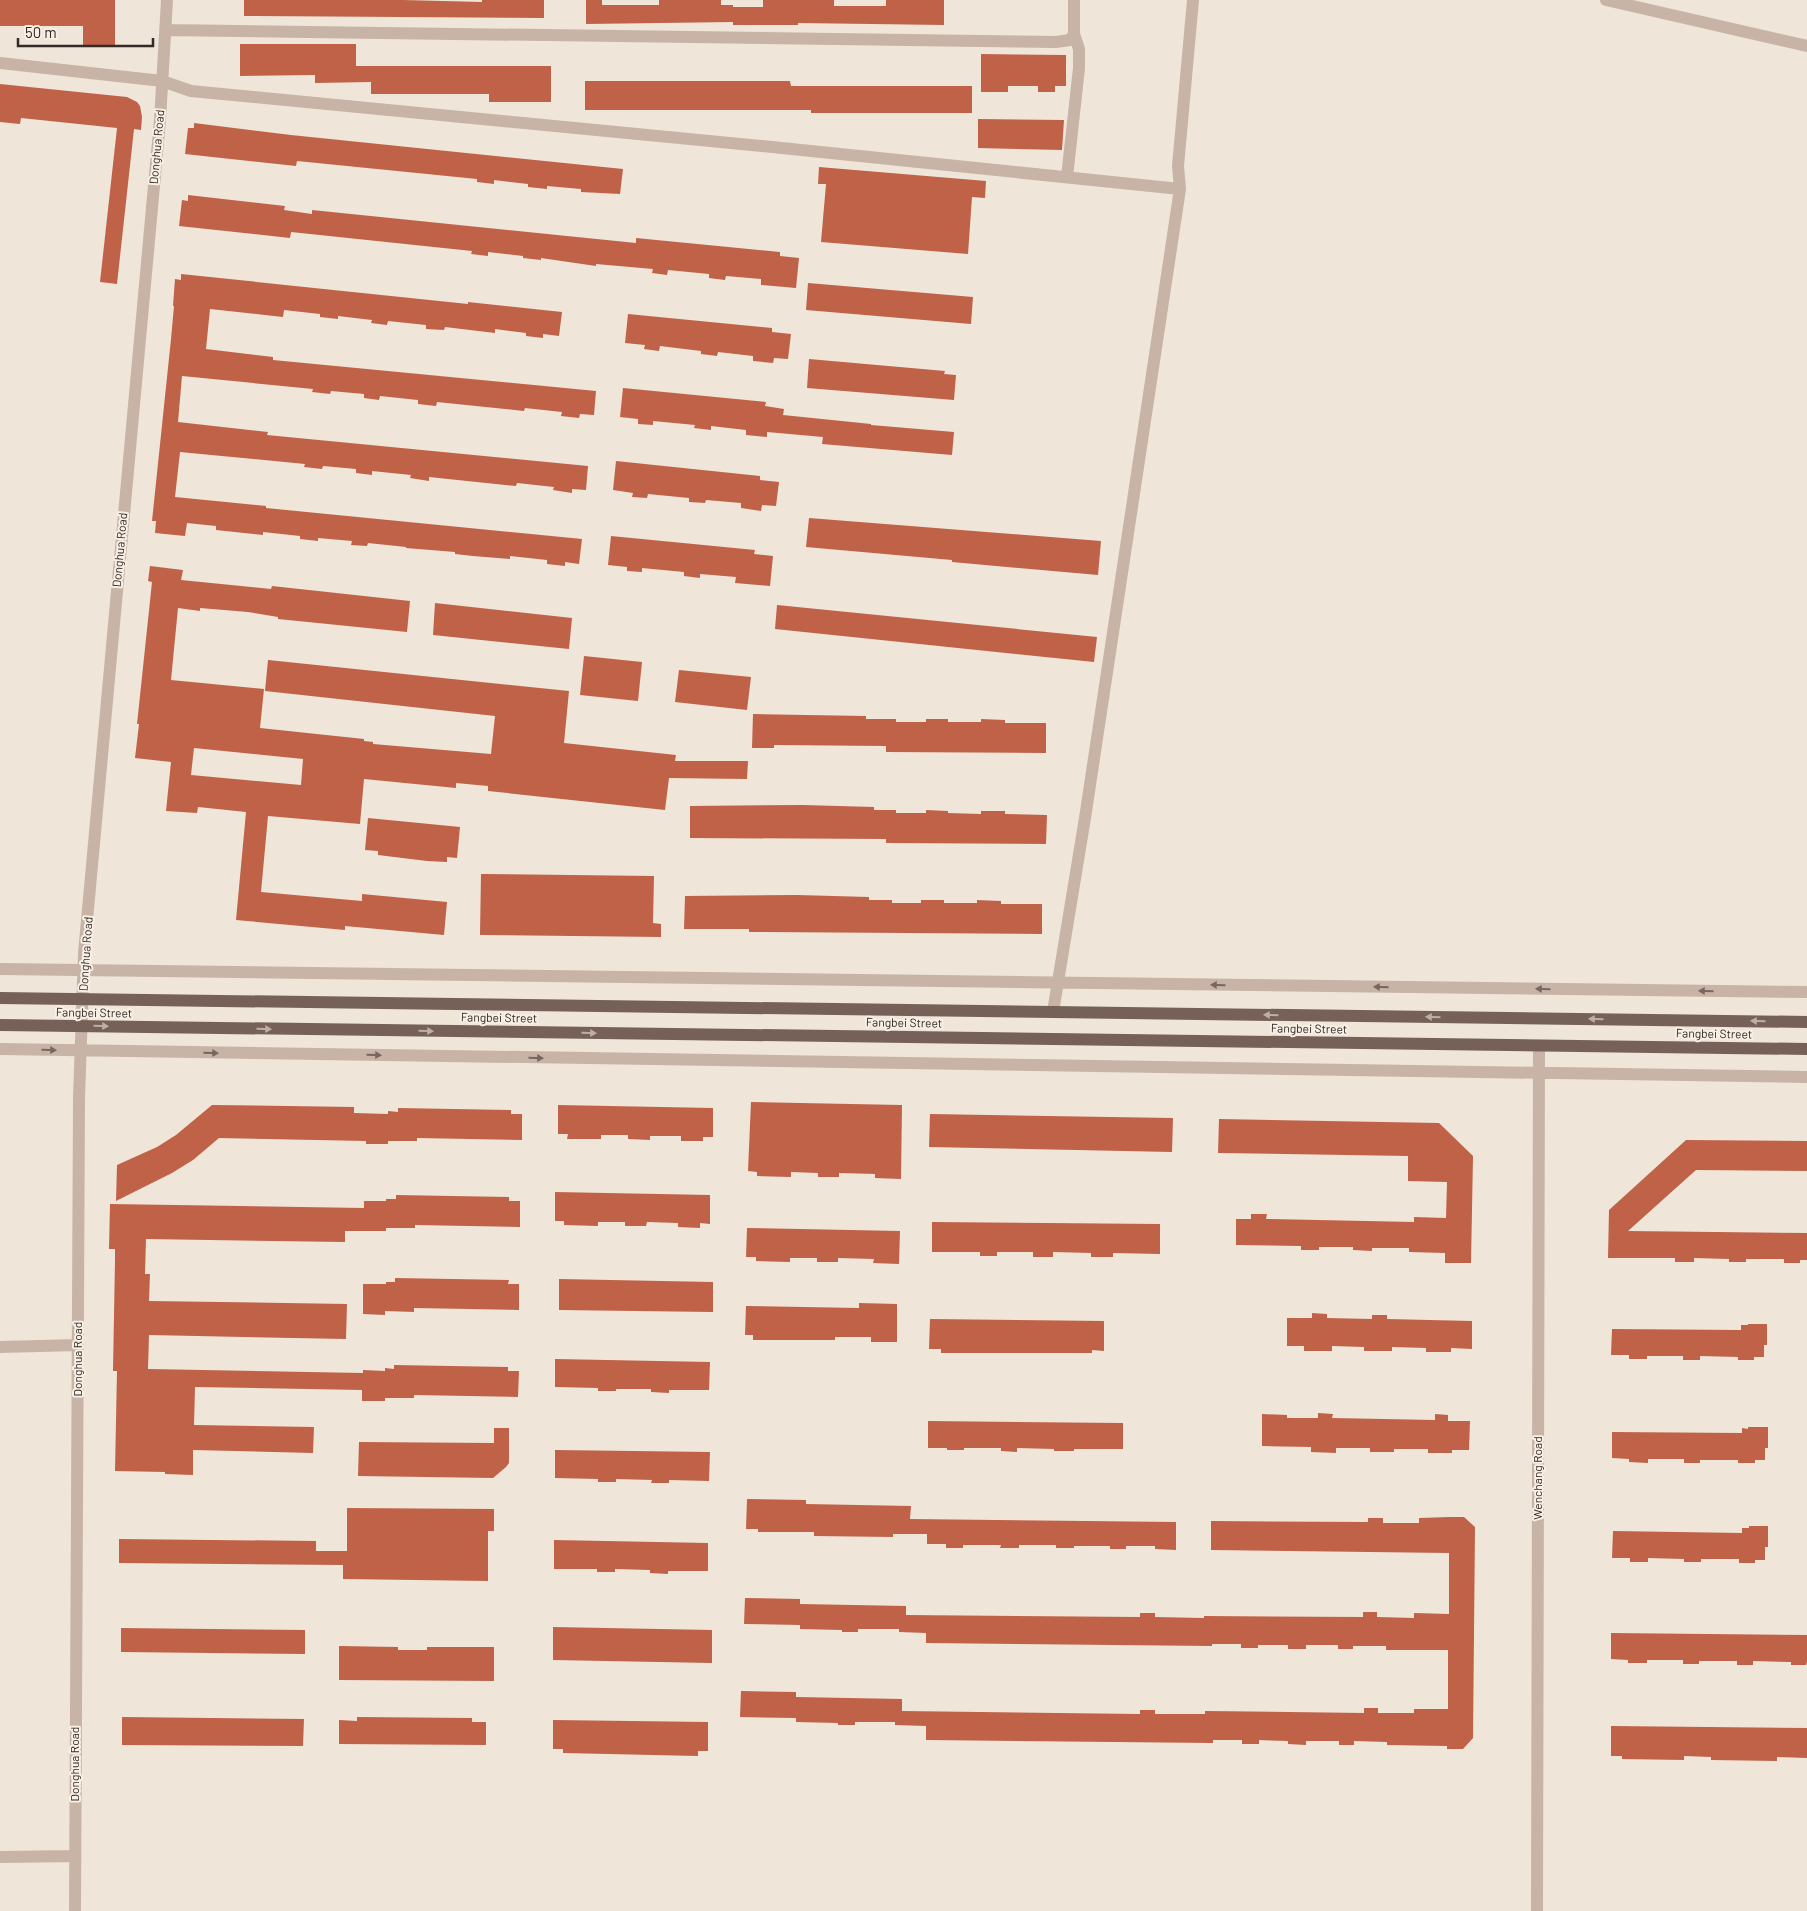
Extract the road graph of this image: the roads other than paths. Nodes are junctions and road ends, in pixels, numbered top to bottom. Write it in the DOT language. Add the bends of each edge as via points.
graph roads {
  1 [pos="167,0"];
  2 [pos="1074,0"];
  3 [pos="1193,0"];
  4 [pos="1606,0"];
  5 [pos="166,30"];
  6 [pos="1074,34"];
  7 [pos="1807,46"];
  8 [pos="0,63"];
  9 [pos="162,81"];
  10 [pos="1067,176"];
  11 [pos="1180,189"];
  12 [pos="0,969"];
  13 [pos="84,970"];
  14 [pos="1058,983"];
  15 [pos="1807,992"];
  16 [pos="0,998"];
  17 [pos="83,999"];
  18 [pos="1053,1012"];
  19 [pos="1807,1022"];
  20 [pos="0,1025"];
  21 [pos="82,1026"];
  22 [pos="1539,1046"];
  23 [pos="0,1049"];
  24 [pos="1807,1049"];
  25 [pos="81,1050"];
  26 [pos="1539,1073"];
  27 [pos="1807,1078"];
  28 [pos="78,1345"];
  29 [pos="0,1347"];
  30 [pos="75,1856"];
  31 [pos="0,1857"];
  32 [pos="75,1911"];
  33 [pos="1537,1911"];
  1 -- 5 [label="street, Donghua Road"];
  2 -- 6 [label="street"];
  3 -- 11 [label="street" via="1178,166"];
  4 -- 7 [label="street"];
  5 -- 6 [label="street" via="1056,42 1070,40"];
  5 -- 9 [label="street, Donghua Road"];
  6 -- 10 [label="street" via="1079,49 1079,68"];
  8 -- 9 [label="street"];
  9 -- 10 [label="street" via="191,91"];
  9 -- 13 [label="street, Donghua Road"];
  10 -- 11 [label="street"];
  11 -- 14 [label="street"];
  12 -- 13 [label="street"];
  13 -- 14 [label="street"];
  13 -- 17 [label="street, Donghua Road"];
  15 -- 14 [label="street, one-way"];
  14 -- 18 [label="street"];
  16 -- 17 [label="main road, Fangbei Street"];
  17 -- 18 [label="main road, Fangbei Street"];
  17 -- 21 [label="street, Donghua Road"];
  19 -- 18 [label="main road, Fangbei Street, one-way"];
  20 -- 21 [label="main road, Fangbei Street"];
  21 -- 22 [label="main road, Fangbei Street, one-way"];
  21 -- 25 [label="street, Donghua Road"];
  22 -- 24 [label="main road, Fangbei Street"];
  22 -- 26 [label="street, Wenchang Road"];
  23 -- 25 [label="street, one-way"];
  25 -- 26 [label="street, one-way"];
  25 -- 28 [label="street, Donghua Road"];
  26 -- 27 [label="street"];
  26 -- 33 [label="street, Wenchang Road"];
  28 -- 29 [label="street"];
  28 -- 30 [label="street, Donghua Road"];
  30 -- 31 [label="street"];
  30 -- 32 [label="street, Donghua Road"];
}
